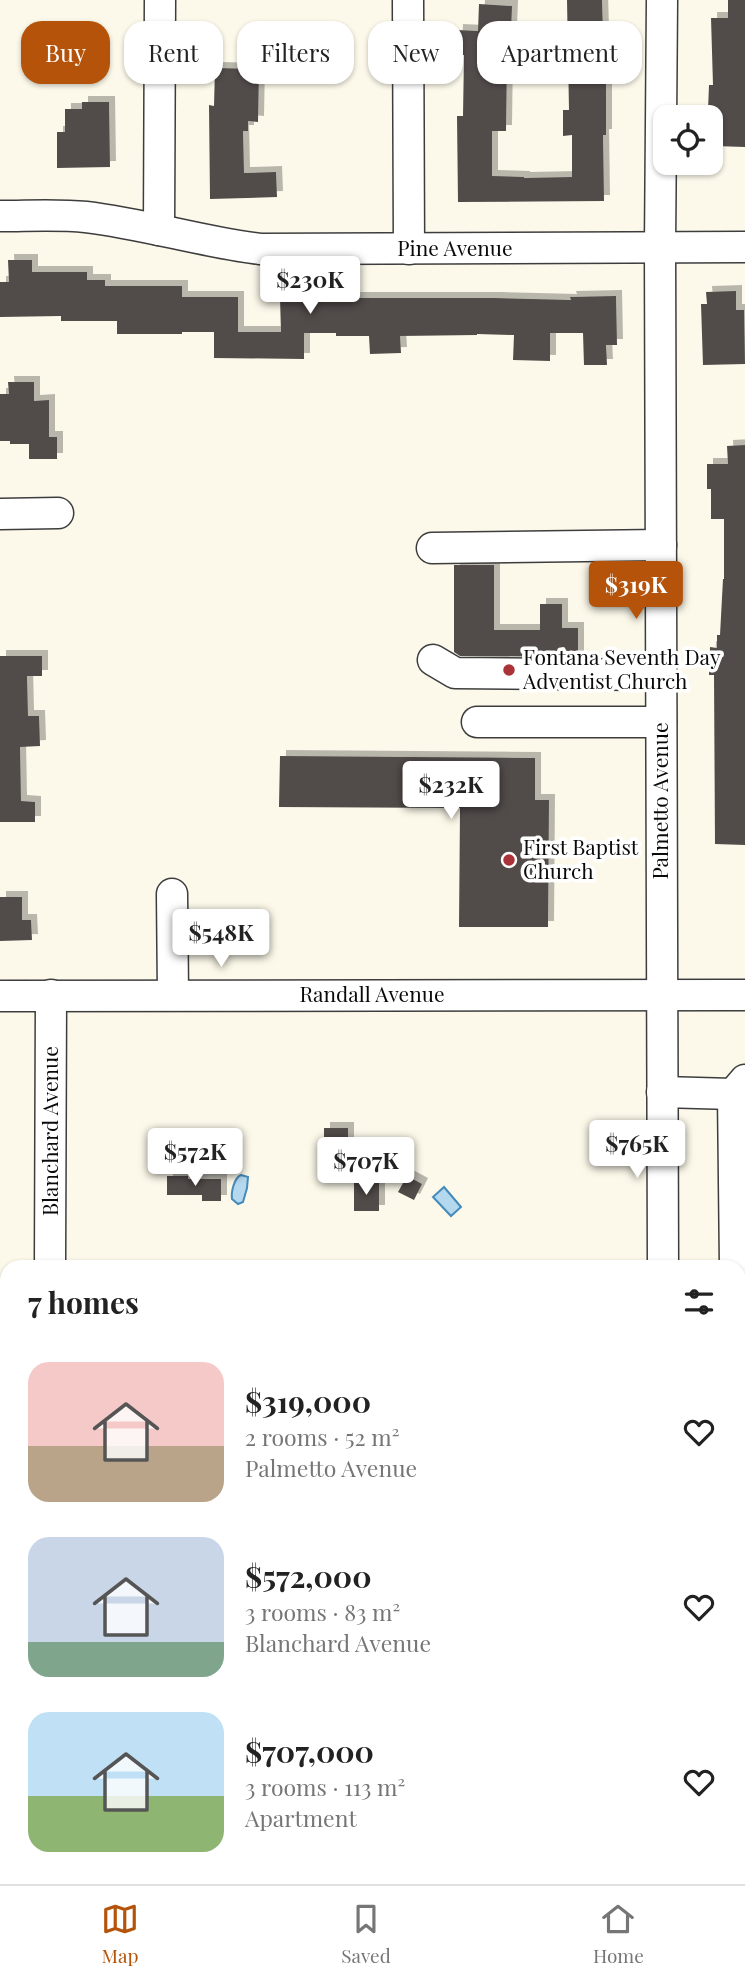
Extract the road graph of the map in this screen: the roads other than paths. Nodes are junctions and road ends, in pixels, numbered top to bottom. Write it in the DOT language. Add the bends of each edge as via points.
graph roads {
  1 [pos="160,0"];
  2 [pos="408,0"];
  3 [pos="663,0"];
  4 [pos="0,216"];
  5 [pos="159,230"];
  6 [pos="660,247"];
  7 [pos="745,247"];
  8 [pos="409,249"];
  9 [pos="58,513"];
  10 [pos="0,514"];
  11 [pos="661,545"];
  12 [pos="432,548"];
  13 [pos="433,660"];
  14 [pos="661,675"];
  15 [pos="477,722"];
  16 [pos="661,722"];
  17 [pos="173,894"];
  18 [pos="173,994"];
  19 [pos="51,995"];
  20 [pos="662,995"];
  21 [pos="745,995"];
  22 [pos="0,996"];
  23 [pos="739,1087"];
  24 [pos="662,1092"];
  25 [pos="50,1260"];
  26 [pos="663,1260"];
  27 [pos="735,1260"];
  1 -- 5 [label="street"];
  2 -- 8 [label="street"];
  3 -- 6 [label="street, Palmetto Avenue"];
  4 -- 5 [label="street, Pine Avenue" via="83,217"];
  5 -- 8 [label="street, Pine Avenue" via="260,249"];
  6 -- 7 [label="street, Pine Avenue"];
  6 -- 8 [label="street, Pine Avenue"];
  6 -- 11 [label="street, Palmetto Avenue"];
  9 -- 10 [label="street"];
  11 -- 12 [label="street"];
  11 -- 14 [label="street, Palmetto Avenue"];
  13 -- 14 [label="street" via="455,673"];
  14 -- 16 [label="street, Palmetto Avenue"];
  15 -- 16 [label="street"];
  16 -- 20 [label="street, Palmetto Avenue"];
  17 -- 18 [label="street"];
  18 -- 19 [label="street, Randall Avenue"];
  18 -- 20 [label="street, Randall Avenue"];
  19 -- 22 [label="street, Randall Avenue"];
  19 -- 25 [label="street, Blanchard Avenue"];
  20 -- 21 [label="street, Randall Avenue"];
  20 -- 24 [label="street, Palmetto Avenue"];
  23 -- 24 [label="street"];
  23 -- 27 [label="street"];
  24 -- 26 [label="street, Palmetto Avenue"];
}
